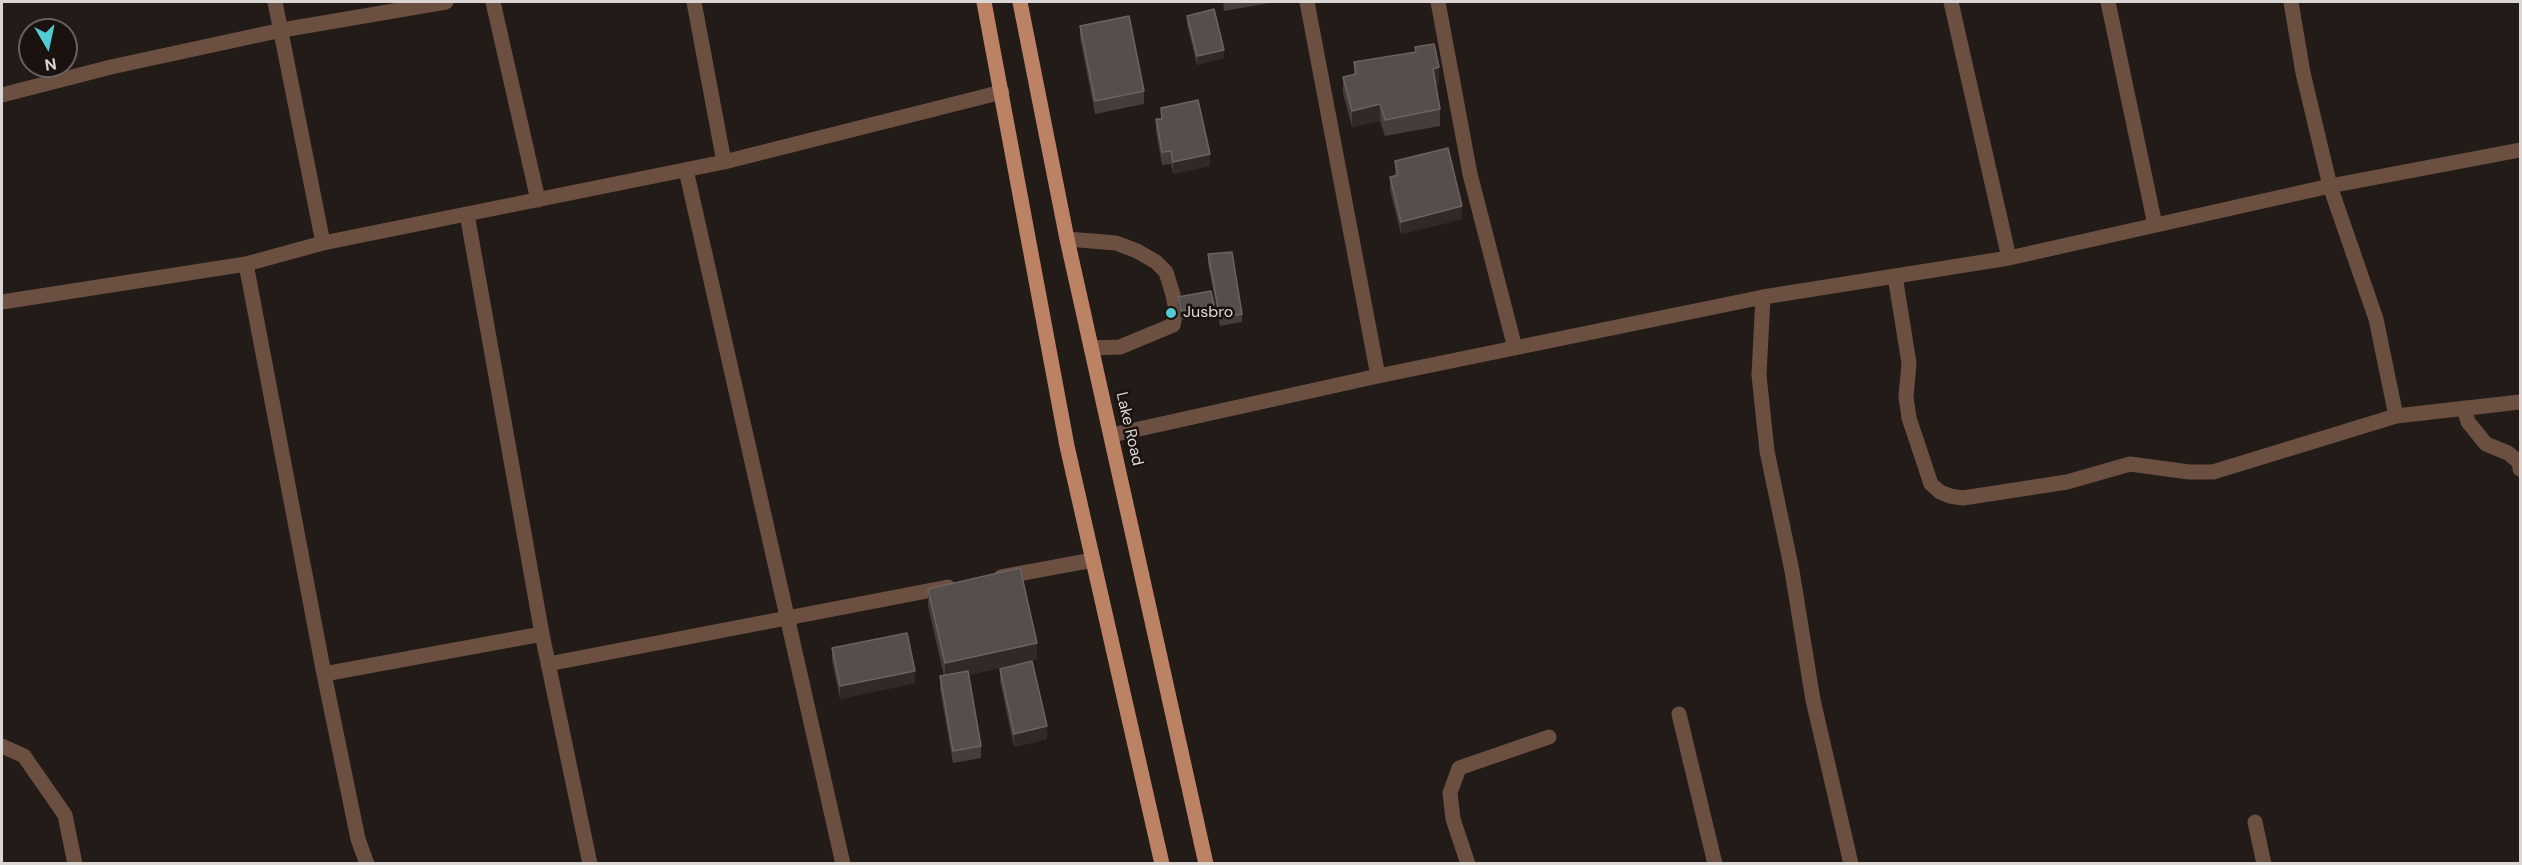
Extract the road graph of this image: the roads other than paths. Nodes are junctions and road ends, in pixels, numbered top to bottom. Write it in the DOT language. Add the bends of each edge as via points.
graph roads {
  1 [pos="275,2"];
  2 [pos="446,2"];
  3 [pos="493,2"];
  4 [pos="694,2"];
  5 [pos="984,2"];
  6 [pos="1020,2"];
  7 [pos="1307,2"];
  8 [pos="1438,2"];
  9 [pos="1951,2"];
  10 [pos="2108,2"];
  11 [pos="2291,2"];
  12 [pos="282,30"];
  13 [pos="1002,92"];
  14 [pos="2,95"];
  15 [pos="2520,150"];
  16 [pos="724,162"];
  17 [pos="686,170"];
  18 [pos="2330,186"];
  19 [pos="538,200"];
  20 [pos="466,214"];
  21 [pos="2155,225"];
  22 [pos="1067,239"];
  23 [pos="323,243"];
  24 [pos="2008,258"];
  25 [pos="246,264"];
  26 [pos="1894,276"];
  27 [pos="1763,297"];
  28 [pos="2,302"];
  29 [pos="1092,348"];
  30 [pos="1515,348"];
  31 [pos="1378,376"];
  32 [pos="2520,402"];
  33 [pos="2464,408"];
  34 [pos="2396,416"];
  35 [pos="1112,435"];
  36 [pos="2520,469"];
  37 [pos="1093,560"];
  38 [pos="987,579"];
  39 [pos="963,584"];
  40 [pos="787,617"];
  41 [pos="542,634"];
  42 [pos="548,664"];
  43 [pos="324,674"];
  44 [pos="1679,714"];
  45 [pos="1549,738"];
  46 [pos="2,746"];
  47 [pos="2255,822"];
  48 [pos="75,864"];
  49 [pos="367,864"];
  50 [pos="590,864"];
  51 [pos="843,864"];
  52 [pos="1162,864"];
  53 [pos="1206,864"];
  54 [pos="1468,864"];
  55 [pos="1715,864"];
  56 [pos="1851,864"];
  57 [pos="2264,864"];
  1 -- 12 [label="street"];
  2 -- 12 [label="street"];
  3 -- 19 [label="street"];
  4 -- 16 [label="street"];
  5 -- 13 [label="main road"];
  6 -- 22 [label="main road, Lake Road"];
  7 -- 31 [label="street"];
  8 -- 30 [label="street" via="1470,174"];
  9 -- 24 [label="street"];
  10 -- 21 [label="street"];
  11 -- 18 [label="street"];
  12 -- 14 [label="street"];
  12 -- 23 [label="street"];
  13 -- 16 [label="street"];
  13 -- 37 [label="main road" via="1055,383"];
  15 -- 18 [label="street"];
  16 -- 17 [label="street"];
  17 -- 19 [label="street"];
  17 -- 40 [label="street"];
  18 -- 21 [label="street"];
  18 -- 34 [label="street" via="2376,320"];
  19 -- 20 [label="street"];
  20 -- 23 [label="street"];
  20 -- 41 [label="street"];
  21 -- 24 [label="street"];
  22 -- 29 [label="main road, Lake Road"];
  22 -- 29 [label="street" via="1116,243 1137,251 1166,273 1173,295 1173,325 1120,347"];
  23 -- 25 [label="street"];
  24 -- 26 [label="street"];
  25 -- 28 [label="street"];
  25 -- 43 [label="street"];
  26 -- 27 [label="street"];
  26 -- 34 [label="street" via="1909,363 1909,418 1931,484 1950,496 1964,498 2067,482 2130,464 2189,472 2213,471"];
  27 -- 30 [label="street"];
  27 -- 56 [label="street" via="1759,375 1767,452 1813,700"];
  29 -- 35 [label="main road, Lake Road"];
  30 -- 31 [label="street"];
  31 -- 35 [label="street"];
  32 -- 33 [label="street"];
  33 -- 34 [label="street"];
  33 -- 36 [label="street" via="2468,422 2486,444 2508,453 2519,462"];
  35 -- 53 [label="main road, Lake Road"];
  37 -- 38 [label="street"];
  37 -- 52 [label="main road"];
  39 -- 40 [label="street"];
  40 -- 42 [label="street"];
  40 -- 51 [label="street"];
  41 -- 42 [label="street"];
  41 -- 43 [label="street"];
  42 -- 50 [label="street"];
  43 -- 49 [label="street" via="358,839"];
  44 -- 55 [label="street"];
  45 -- 54 [label="street" via="1460,768 1450,793 1453,819"];
  46 -- 48 [label="street" via="24,756 65,815"];
  47 -- 57 [label="street"];
}
